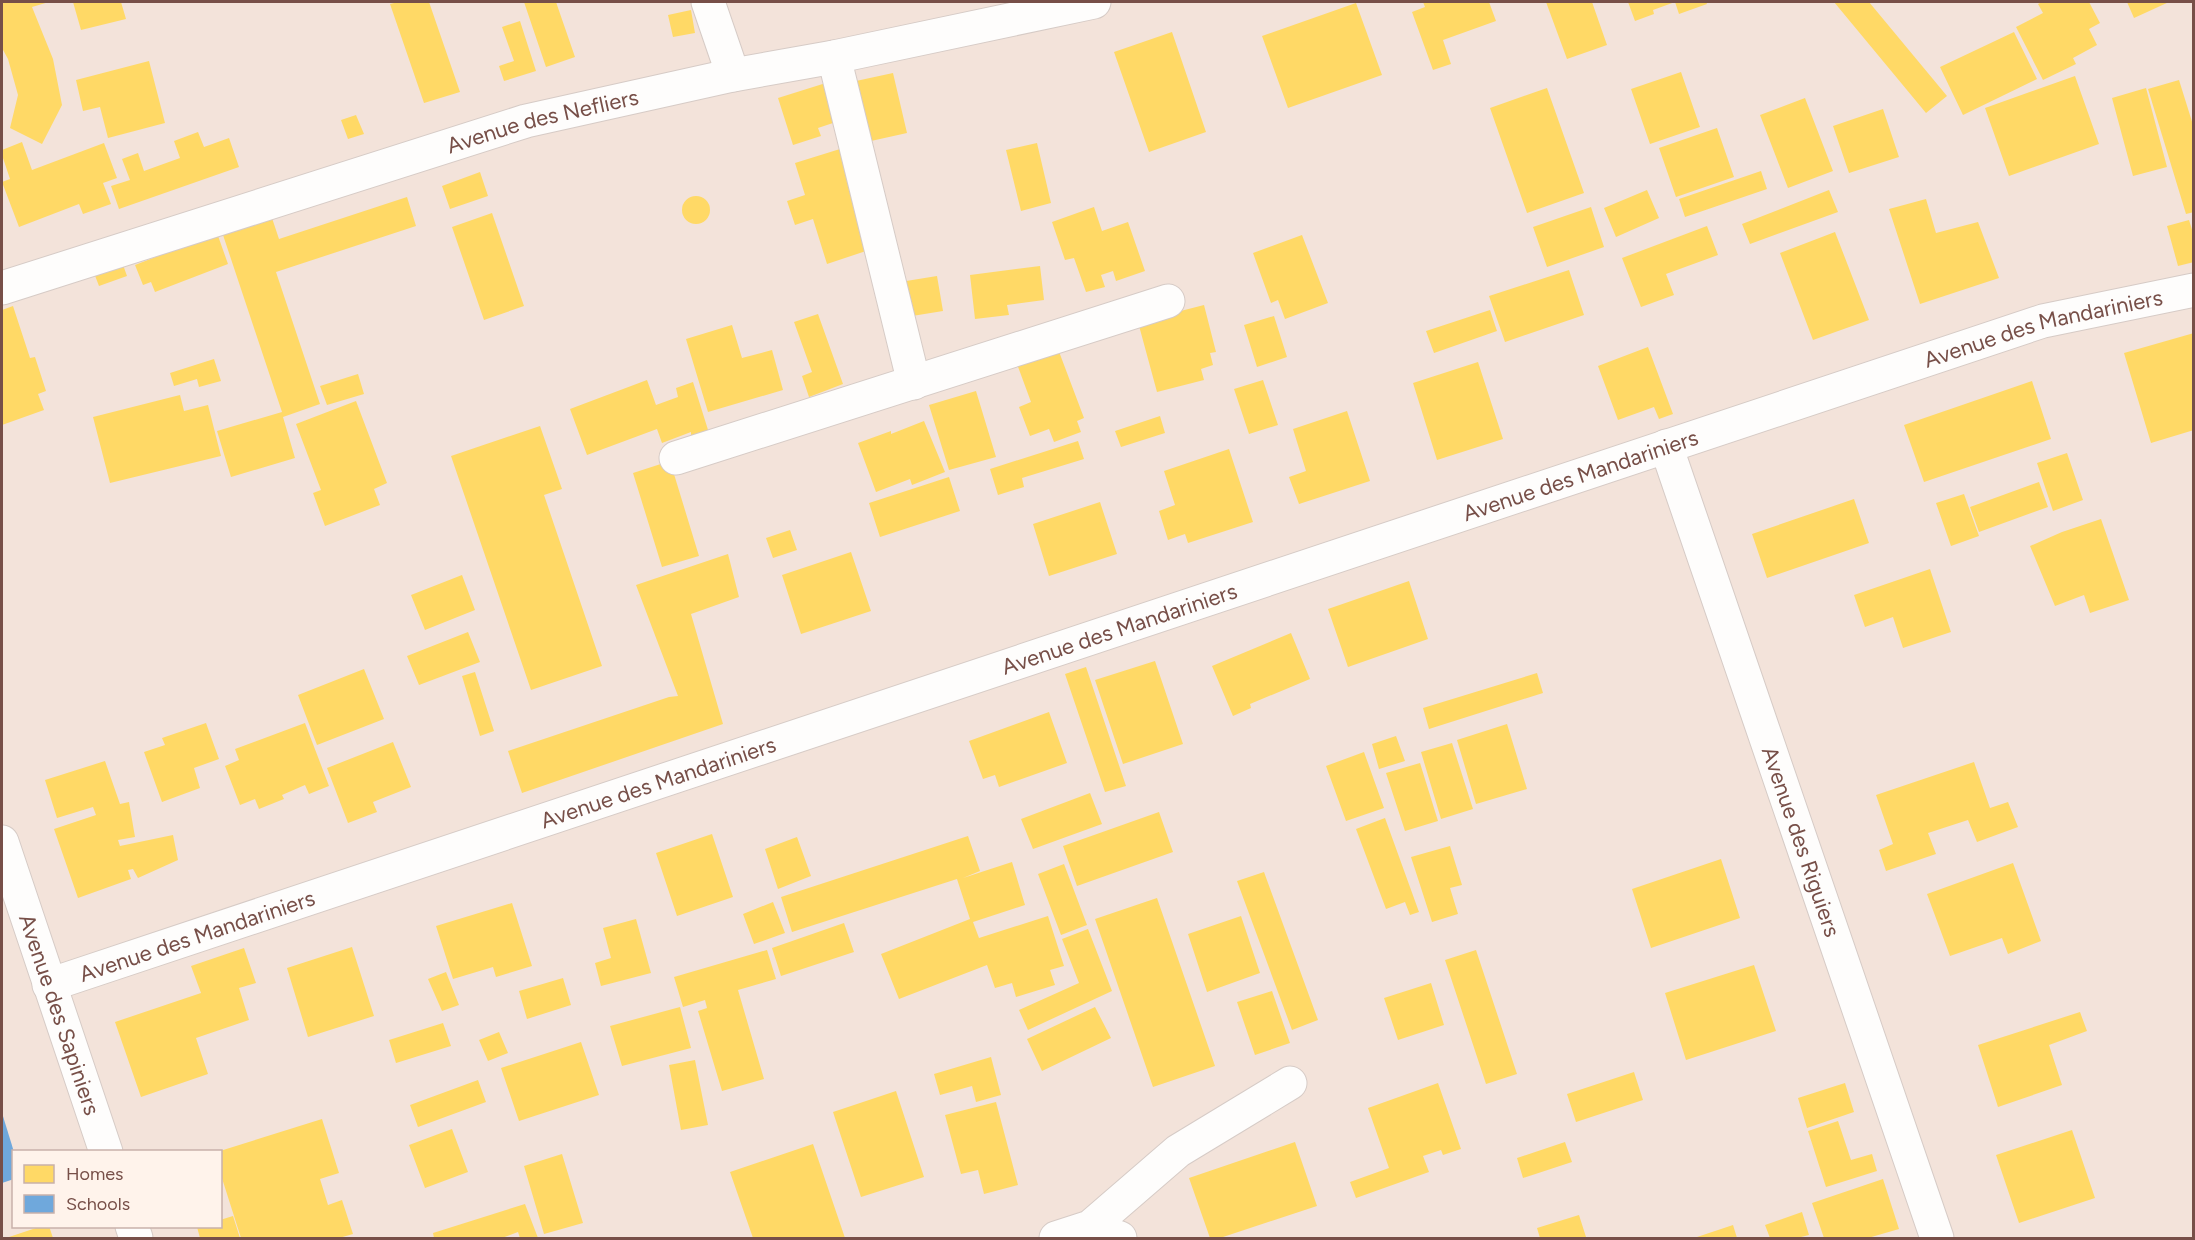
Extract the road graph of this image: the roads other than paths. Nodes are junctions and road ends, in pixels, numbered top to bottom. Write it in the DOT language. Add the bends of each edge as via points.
graph roads {
  1 [pos="708,2"];
  2 [pos="1094,2"];
  3 [pos="834,57"];
  4 [pos="733,75"];
  5 [pos="2,288"];
  6 [pos="2193,290"];
  7 [pos="1168,300"];
  8 [pos="914,383"];
  9 [pos="1666,446"];
  10 [pos="676,458"];
  11 [pos="2,842"];
  12 [pos="49,985"];
  13 [pos="1290,1083"];
  14 [pos="105,1150"];
  15 [pos="1090,1227"];
  16 [pos="1056,1239"];
  17 [pos="1120,1239"];
  18 [pos="1937,1239"];
  1 -- 4 [label="street"];
  2 -- 3 [label="street, Avenue des Nefliers"];
  3 -- 4 [label="street, Avenue des Nefliers"];
  3 -- 8 [label="street"];
  4 -- 5 [label="street, Avenue des Nefliers" via="526,121"];
  6 -- 9 [label="street, Avenue des Mandariniers" via="2043,321"];
  7 -- 8 [label="street"];
  8 -- 10 [label="street"];
  9 -- 12 [label="street, Avenue des Mandariniers"];
  9 -- 18 [label="street, Avenue des Riguiers"];
  11 -- 12 [label="street, Avenue des Sapiniers"];
  12 -- 14 [label="street, Avenue des Sapiniers"];
  13 -- 15 [label="street" via="1178,1151"];
  15 -- 16 [label="street"];
  15 -- 17 [label="street"];
}
